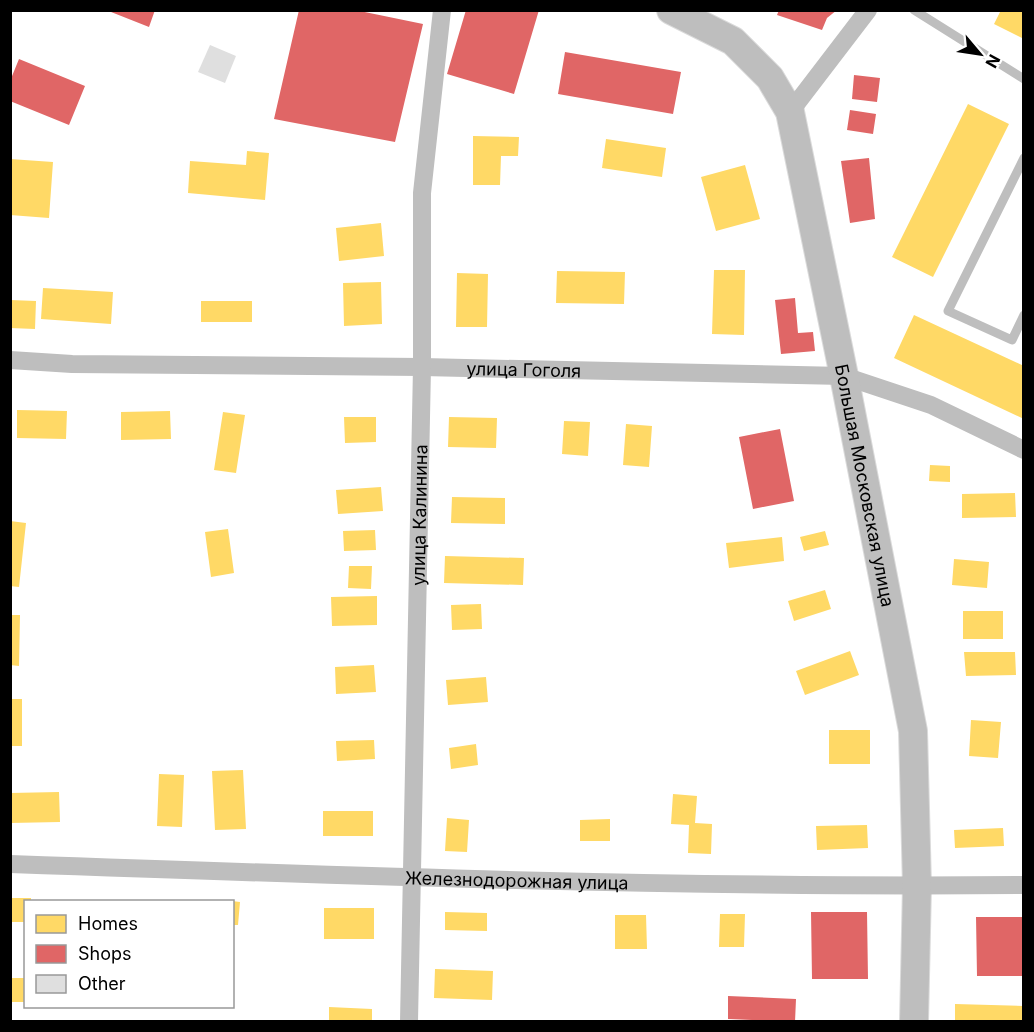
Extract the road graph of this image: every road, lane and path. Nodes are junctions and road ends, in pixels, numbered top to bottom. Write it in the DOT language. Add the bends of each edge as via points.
graph roads {
  1 [pos="442,10"];
  2 [pos="671,10"];
  3 [pos="868,10"];
  4 [pos="914,10"];
  5 [pos="1023,79"];
  6 [pos="790,112"];
  7 [pos="1023,157"];
  8 [pos="1023,315"];
  9 [pos="10,360"];
  10 [pos="422,367"];
  11 [pos="844,376"];
  12 [pos="1023,450"];
  13 [pos="10,864"];
  14 [pos="411,878"];
  15 [pos="1023,885"];
  16 [pos="917,886"];
  17 [pos="409,1022"];
  18 [pos="914,1022"];
  1 -- 10 [label="street, улица Калинина" via="422,193"];
  2 -- 6 [label="main road, Большая Московская улица" via="734,41 770,78"];
  3 -- 6 [label="street"];
  4 -- 5 [label="lane"];
  6 -- 11 [label="main road, Большая Московская улица"];
  7 -- 8 [label="lane" via="948,311 1012,340"];
  9 -- 10 [label="street, улица Гоголя"];
  10 -- 11 [label="street, улица Гоголя"];
  10 -- 14 [label="street, улица Калинина"];
  11 -- 12 [label="street, улица Гоголя" via="932,405"];
  11 -- 16 [label="main road, Большая Московская улица" via="912,731"];
  13 -- 14 [label="street, Железнодорожная улица"];
  14 -- 16 [label="street, Железнодорожная улица"];
  14 -- 17 [label="street, улица Калинина"];
  15 -- 16 [label="street, Железнодорожная улица"];
  16 -- 18 [label="main road, Большая Московская улица"];
}
